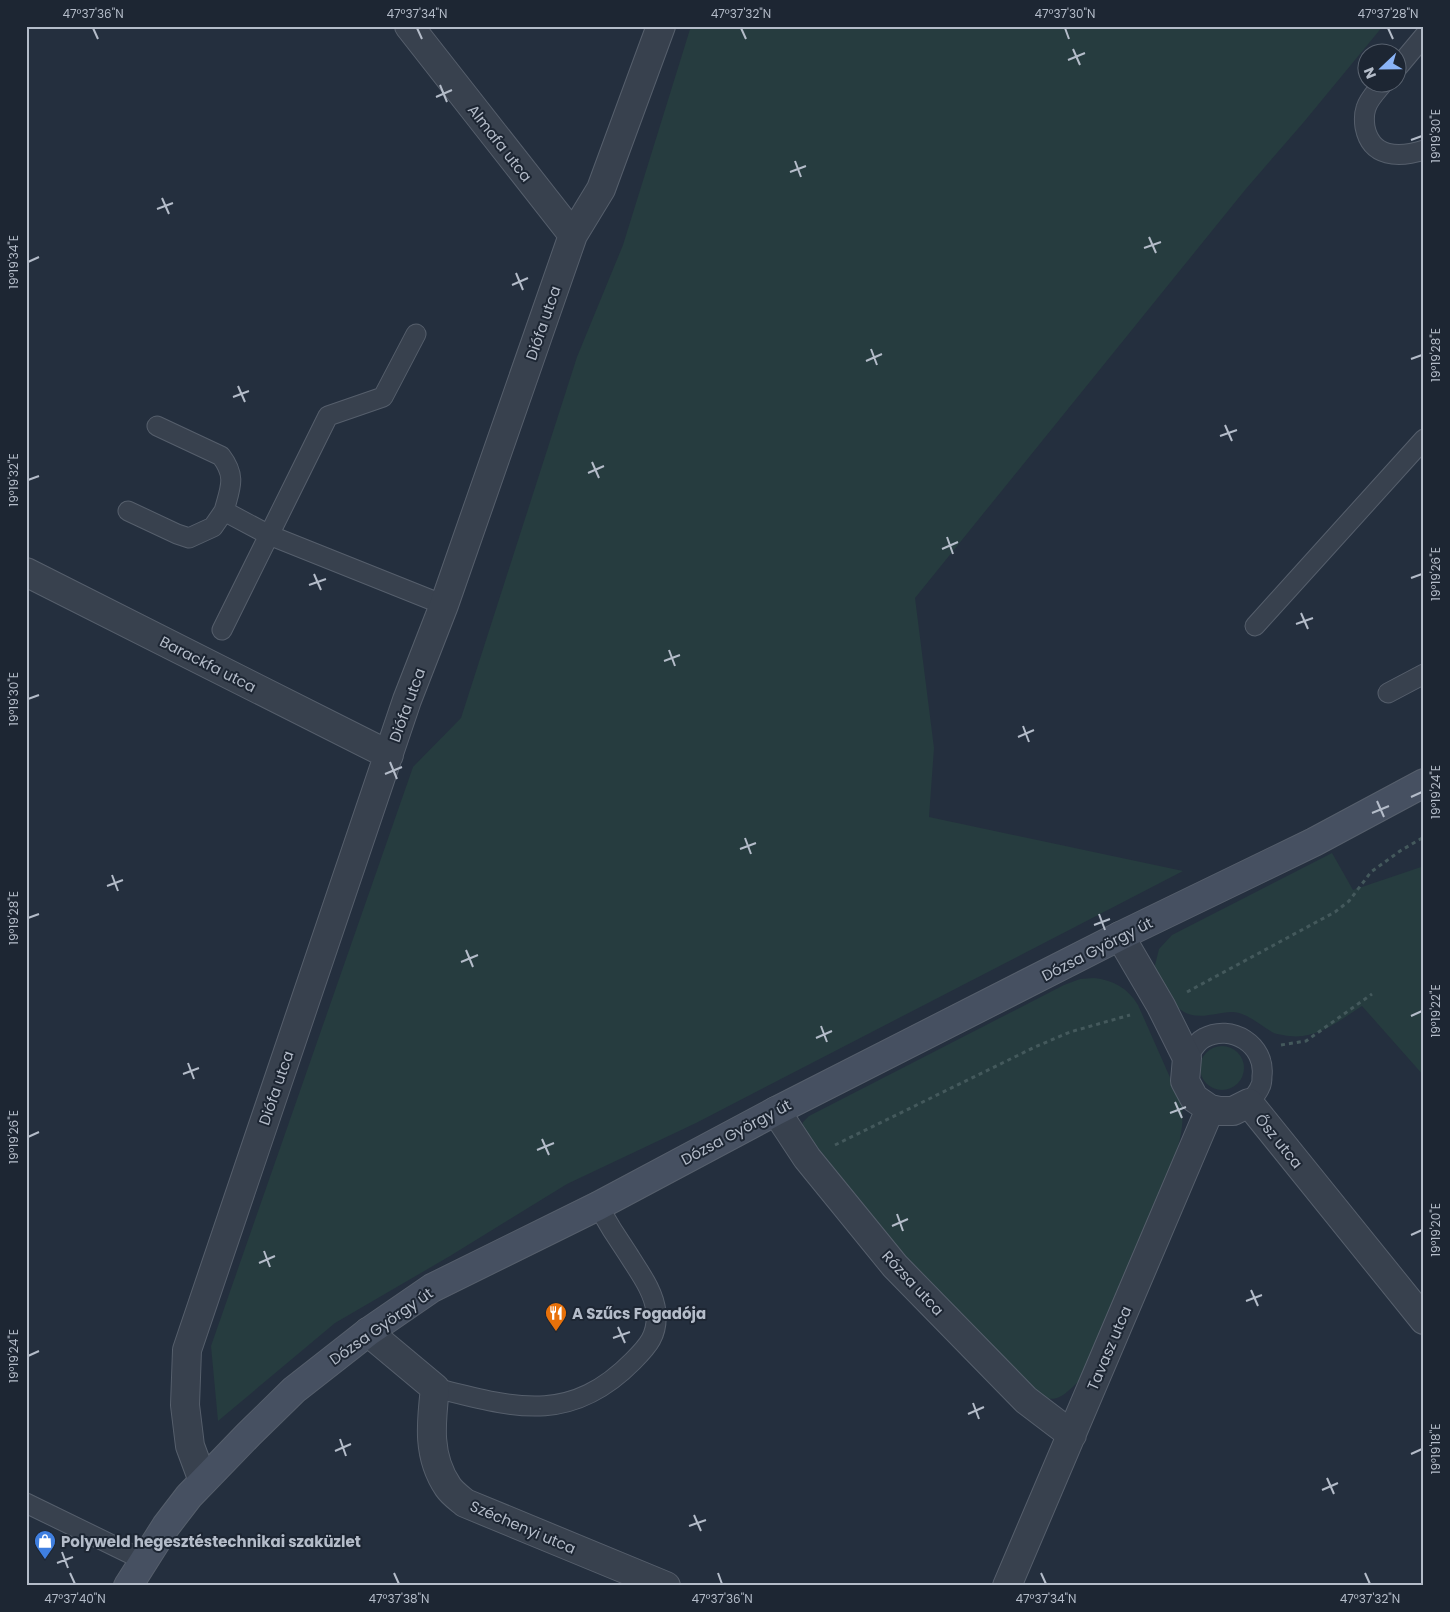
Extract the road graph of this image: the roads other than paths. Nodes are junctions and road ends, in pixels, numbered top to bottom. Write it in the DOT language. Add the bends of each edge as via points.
graph roads {
  1 [pos="409,26"];
  2 [pos="661,26"];
  3 [pos="1424,36"];
  4 [pos="1408,55"];
  5 [pos="1376,92"];
  6 [pos="1424,150"];
  7 [pos="573,235"];
  8 [pos="416,334"];
  9 [pos="157,426"];
  10 [pos="1424,439"];
  11 [pos="128,511"];
  12 [pos="224,511"];
  13 [pos="269,535"];
  14 [pos="26,572"];
  15 [pos="444,605"];
  16 [pos="1255,626"];
  17 [pos="222,630"];
  18 [pos="1424,674"];
  19 [pos="1388,693"];
  20 [pos="389,755"];
  21 [pos="1424,783"];
  22 [pos="1120,936"];
  23 [pos="1187,1058"];
  24 [pos="1249,1103"];
  25 [pos="1210,1109"];
  26 [pos="776,1111"];
  27 [pos="598,1206"];
  28 [pos="1424,1320"];
  29 [pos="368,1332"];
  30 [pos="435,1388"];
  31 [pos="1072,1436"];
  32 [pos="203,1481"];
  33 [pos="26,1503"];
  34 [pos="143,1560"];
  35 [pos="128,1586"];
  36 [pos="666,1586"];
  37 [pos="1007,1586"];
  1 -- 7 [label="street, Almafa utca"];
  2 -- 7 [label="street, Diófa utca" via="601,189"];
  3 -- 4 [label="lane"];
  5 -- 6 [label="lane" via="1366,108 1364,119 1371,143 1392,155 1409,155"];
  7 -- 15 [label="street, Diófa utca"];
  8 -- 13 [label="lane" via="383,397 328,416"];
  9 -- 12 [label="lane" via="221,456 231,475"];
  10 -- 16 [label="lane"];
  11 -- 12 [label="lane" via="188,538 213,527"];
  12 -- 13 [label="lane"];
  13 -- 15 [label="lane"];
  13 -- 17 [label="lane"];
  14 -- 20 [label="street, Barackfa utca"];
  15 -- 20 [label="street, Diófa utca"];
  18 -- 19 [label="lane"];
  20 -- 32 [label="street, Diófa utca" via="187,1350 185,1405 190,1446"];
  21 -- 22 [label="main road, Dózsa György út" via="1314,842"];
  22 -- 23 [label="street"];
  22 -- 26 [label="main road, Dózsa György út"];
  23 -- 24 [label="lane" via="1194,1046 1218,1033 1236,1034 1250,1042 1259,1054 1263,1068 1261,1087"];
  23 -- 25 [label="street" via="1185,1081 1194,1098"];
  24 -- 25 [label="street, Ősz utca" via="1233,1111"];
  24 -- 28 [label="street, Ősz utca"];
  25 -- 31 [label="street, Tavasz utca"];
  26 -- 27 [label="main road, Dózsa György út"];
  26 -- 31 [label="street, Rózsa utca" via="807,1158 895,1266 1026,1400"];
  27 -- 29 [label="main road, Dózsa György út" via="432,1288"];
  27 -- 30 [label="lane" via="648,1286 656,1310 656,1330 647,1347 604,1386 572,1402 542,1407 500,1404"];
  29 -- 30 [label="street"];
  29 -- 32 [label="main road, Dózsa György út" via="294,1390"];
  30 -- 36 [label="street, Széchenyi utca" via="430,1427 434,1452 449,1488 465,1503"];
  31 -- 37 [label="street, Tavasz utca"];
  32 -- 34 [label="main road, Dózsa György út"];
  33 -- 34 [label="lane"];
  34 -- 35 [label="main road, Dózsa György út"];
}
